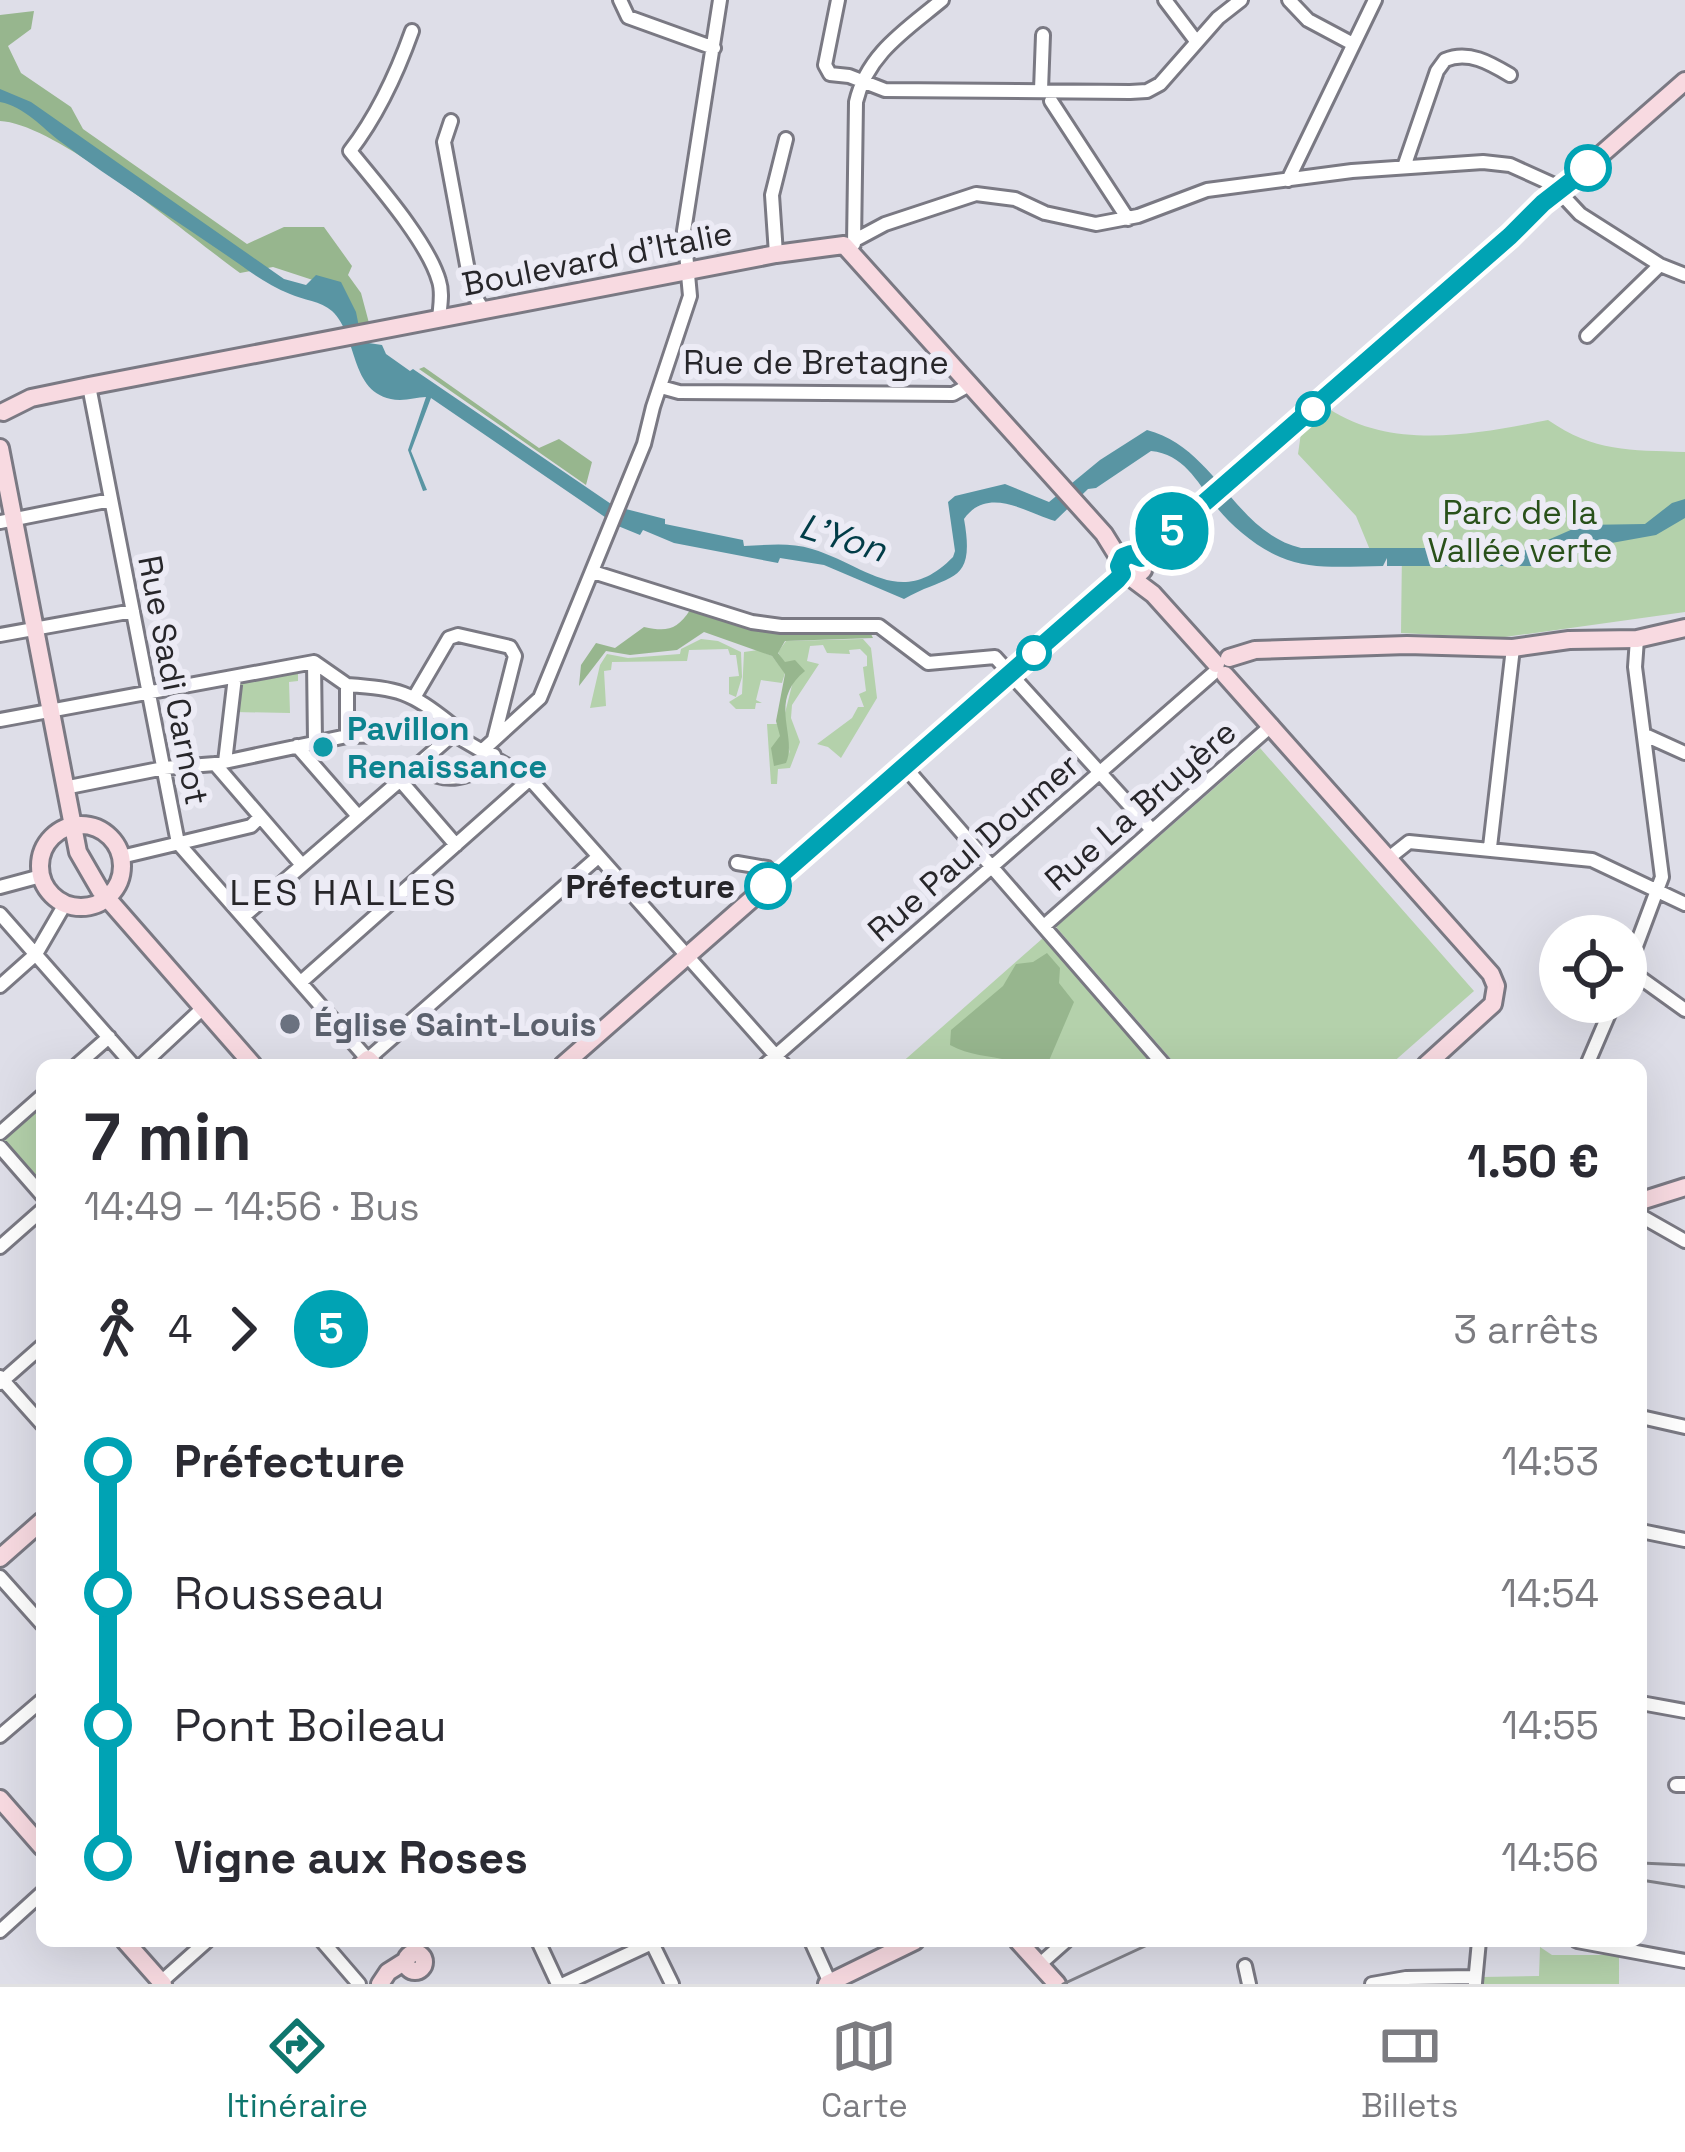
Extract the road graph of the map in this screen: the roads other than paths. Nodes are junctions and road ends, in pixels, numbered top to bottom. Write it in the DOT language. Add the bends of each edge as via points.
graph roads {
  1 [pos="620,0"];
  2 [pos="720,0"];
  3 [pos="838,0"];
  4 [pos="942,0"];
  5 [pos="1165,0"];
  6 [pos="1241,0"];
  7 [pos="1289,0"];
  8 [pos="1375,0"];
  9 [pos="412,31"];
  10 [pos="1043,34"];
  11 [pos="1196,41"];
  12 [pos="1353,44"];
  13 [pos="714,48"];
  14 [pos="1510,75"];
  15 [pos="1685,81"];
  16 [pos="860,82"];
  17 [pos="1046,96"];
  18 [pos="451,121"];
  19 [pos="786,140"];
  20 [pos="1404,167"];
  21 [pos="1288,180"];
  22 [pos="1560,192"];
  23 [pos="1128,219"];
  24 [pos="851,220"];
  25 [pos="885,224"];
  26 [pos="848,245"];
  27 [pos="776,254"];
  28 [pos="1660,265"];
  29 [pos="686,271"];
  30 [pos="1685,275"];
  31 [pos="472,292"];
  32 [pos="484,311"];
  33 [pos="464,315"];
  34 [pos="439,320"];
  35 [pos="1586,336"];
  36 [pos="970,384"];
  37 [pos="89,386"];
  38 [pos="661,387"];
  39 [pos="1,406"];
  40 [pos="0,448"];
  41 [pos="111,500"];
  42 [pos="7,520"];
  43 [pos="1132,566"];
  44 [pos="593,572"];
  45 [pos="133,611"];
  46 [pos="34,627"];
  47 [pos="1685,628"];
  48 [pos="0,634"];
  49 [pos="1637,639"];
  50 [pos="1514,648"];
  51 [pos="314,662"];
  52 [pos="1225,666"];
  53 [pos="1012,671"];
  54 [pos="236,676"];
  55 [pos="346,686"];
  56 [pos="149,692"];
  57 [pos="415,696"];
  58 [pos="50,710"];
  59 [pos="505,718"];
  60 [pos="0,720"];
  61 [pos="1272,725"];
  62 [pos="453,734"];
  63 [pos="1645,735"];
  64 [pos="347,736"];
  65 [pos="315,742"];
  66 [pos="297,746"];
  67 [pos="490,748"];
  68 [pos="1685,753"];
  69 [pos="220,763"];
  70 [pos="419,764"];
  71 [pos="904,766"];
  72 [pos="164,768"];
  73 [pos="1100,771"];
  74 [pos="398,779"];
  75 [pos="530,779"];
  76 [pos="64,788"];
  77 [pos="358,815"];
  78 [pos="259,818"];
  79 [pos="72,826"];
  80 [pos="1152,830"];
  81 [pos="178,843"];
  82 [pos="456,845"];
  83 [pos="1490,848"];
  84 [pos="121,857"];
  85 [pos="598,857"];
  86 [pos="1390,857"];
  87 [pos="737,863"];
  88 [pos="302,865"];
  89 [pos="992,867"];
  90 [pos="41,876"];
  91 [pos="777,878"];
  92 [pos="0,887"];
  93 [pos="1658,890"];
  94 [pos="107,898"];
  95 [pos="65,904"];
  96 [pos="1685,904"];
  97 [pos="0,914"];
  98 [pos="244,916"];
  99 [pos="1647,919"];
  100 [pos="1044,926"];
  101 [pos="36,954"];
  102 [pos="689,956"];
  103 [pos="301,982"];
  104 [pos="1647,984"];
  105 [pos="0,986"];
  106 [pos="203,1008"];
  107 [pos="1685,1010"];
  108 [pos="1605,1023"];
  109 [pos="109,1037"];
  110 [pos="83,1059"];
  111 [pos="132,1059"];
  112 [pos="145,1059"];
  113 [pos="248,1059"];
  114 [pos="365,1059"];
  115 [pos="373,1059"];
  116 [pos="573,1059"];
  117 [pos="773,1059"];
  118 [pos="778,1059"];
  119 [pos="1159,1059"];
  120 [pos="1433,1059"];
  121 [pos="1590,1059"];
  122 [pos="36,1101"];
  123 [pos="0,1132"];
  124 [pos="0,1147"];
  125 [pos="1685,1186"];
  126 [pos="36,1188"];
  127 [pos="1647,1199"];
  128 [pos="36,1215"];
  129 [pos="1647,1219"];
  130 [pos="1685,1241"];
  131 [pos="0,1247"];
  132 [pos="36,1351"];
  133 [pos="1,1380"];
  134 [pos="36,1418"];
  135 [pos="1647,1418"];
  136 [pos="1685,1427"];
  137 [pos="36,1526"];
  138 [pos="1647,1532"];
  139 [pos="1685,1540"];
  140 [pos="0,1558"];
  141 [pos="0,1577"];
  142 [pos="36,1617"];
  143 [pos="1647,1704"];
  144 [pos="36,1705"];
  145 [pos="1685,1711"];
  146 [pos="0,1736"];
  147 [pos="0,1799"];
  148 [pos="36,1840"];
  149 [pos="36,1898"];
  150 [pos="0,1931"];
  151 [pos="131,1947"];
  152 [pos="201,1947"];
  153 [pos="327,1947"];
  154 [pos="541,1947"];
  155 [pos="642,1947"];
  156 [pos="655,1947"];
  157 [pos="814,1947"];
  158 [pos="903,1947"];
  159 [pos="1023,1947"];
  160 [pos="1063,1947"];
  161 [pos="1475,1947"];
  162 [pos="1609,1947"];
  163 [pos="418,1960"];
  164 [pos="1685,1961"];
  165 [pos="1245,1966"];
  166 [pos="1048,1974"];
  167 [pos="166,1979"];
  168 [pos="1475,1981"];
  169 [pos="358,1982"];
  170 [pos="381,1983"];
  171 [pos="829,1983"];
  172 [pos="435,1984"];
  173 [pos="561,1984"];
  174 [pos="671,1984"];
  175 [pos="1249,1984"];
  176 [pos="1372,1984"];
  1 -- 13 [label="street" via="628,17"];
  2 -- 13 [label="street"];
  3 -- 16 [label="street" via="825,65"];
  4 -- 16 [label="street" via="874,58"];
  5 -- 11 [label="street"];
  6 -- 11 [label="street"];
  7 -- 12 [label="street"];
  8 -- 12 [label="street"];
  9 -- 34 [label="street" via="350,151 435,270"];
  10 -- 17 [label="street"];
  11 -- 17 [label="street" via="1147,92"];
  12 -- 21 [label="street"];
  13 -- 29 [label="street" via="683,232"];
  14 -- 20 [label="street" via="1466,56 1445,60"];
  15 -- 22 [label="main road"];
  16 -- 17 [label="street" via="885,90"];
  16 -- 24 [label="street"];
  17 -- 23 [label="street"];
  18 -- 31 [label="street" via="444,142"];
  19 -- 27 [label="street" via="772,195"];
  20 -- 21 [label="street"];
  20 -- 22 [label="street" via="1510,165"];
  21 -- 23 [label="street" via="1207,190"];
  22 -- 28 [label="street"];
  22 -- 43 [label="main road"];
  23 -- 25 [label="street" via="1071,220 976,194"];
  24 -- 25 [label="street"];
  24 -- 26 [label="street"];
  25 -- 26 [label="street"];
  26 -- 27 [label="main road, Boulevard d'Italie"];
  26 -- 36 [label="main road"];
  27 -- 29 [label="main road, Boulevard d'Italie"];
  28 -- 30 [label="street"];
  28 -- 35 [label="street"];
  29 -- 32 [label="main road, Boulevard d'Italie"];
  29 -- 38 [label="street" via="690,296"];
  31 -- 32 [label="street"];
  31 -- 33 [label="street"];
  32 -- 33 [label="main road, Boulevard d'Italie"];
  33 -- 34 [label="main road, Boulevard d'Italie"];
  34 -- 37 [label="main road, Boulevard d'Italie"];
  36 -- 38 [label="street, Rue de Bretagne" via="953,394"];
  36 -- 43 [label="main road"];
  37 -- 39 [label="main road"];
  37 -- 41 [label="street, Rue Sadi Carnot"];
  38 -- 44 [label="street"];
  40 -- 42 [label="main road"];
  41 -- 42 [label="street"];
  41 -- 45 [label="street, Rue Sadi Carnot"];
  42 -- 46 [label="main road"];
  43 -- 52 [label="main road"];
  43 -- 53 [label="main road"];
  44 -- 53 [label="street" via="752,622 880,626 928,663 994,657"];
  44 -- 59 [label="street" via="540,698"];
  45 -- 46 [label="street"];
  45 -- 56 [label="street, Rue Sadi Carnot"];
  46 -- 48 [label="street"];
  46 -- 58 [label="main road"];
  47 -- 49 [label="main road"];
  49 -- 50 [label="main road"];
  49 -- 63 [label="street"];
  50 -- 52 [label="main road" via="1266,652"];
  50 -- 83 [label="street"];
  51 -- 54 [label="street"];
  51 -- 55 [label="street"];
  51 -- 65 [label="street"];
  52 -- 61 [label="main road"];
  52 -- 73 [label="street, Rue Paul Doumer"];
  53 -- 71 [label="main road"];
  53 -- 73 [label="street"];
  54 -- 56 [label="street"];
  54 -- 69 [label="street"];
  55 -- 57 [label="street"];
  55 -- 64 [label="street"];
  56 -- 58 [label="street"];
  56 -- 72 [label="street, Rue Sadi Carnot"];
  57 -- 59 [label="street" via="446,641 458,635 505,644 515,656"];
  57 -- 62 [label="street" via="452,724"];
  58 -- 60 [label="street"];
  58 -- 76 [label="main road"];
  59 -- 67 [label="street"];
  61 -- 80 [label="street, Rue La Bruyère"];
  61 -- 86 [label="main road"];
  62 -- 64 [label="street"];
  62 -- 67 [label="street"];
  62 -- 70 [label="street"];
  63 -- 68 [label="street"];
  63 -- 93 [label="street"];
  64 -- 65 [label="street"];
  65 -- 66 [label="street"];
  66 -- 69 [label="street"];
  66 -- 77 [label="street"];
  67 -- 70 [label="street" via="476,775 430,774"];
  67 -- 75 [label="street"];
  69 -- 72 [label="street"];
  69 -- 78 [label="street"];
  70 -- 74 [label="street"];
  71 -- 89 [label="street"];
  71 -- 91 [label="main road"];
  72 -- 76 [label="street"];
  72 -- 81 [label="street, Rue Sadi Carnot"];
  73 -- 80 [label="street"];
  73 -- 89 [label="street, Rue Paul Doumer"];
  74 -- 77 [label="street"];
  74 -- 82 [label="street"];
  75 -- 82 [label="street"];
  75 -- 85 [label="street"];
  76 -- 79 [label="main road"];
  77 -- 88 [label="street"];
  78 -- 81 [label="street"];
  78 -- 88 [label="street"];
  79 -- 84 [label="main road" via="106,833"];
  79 -- 90 [label="main road" via="48,841"];
  79 -- 94 [label="main road" via="84,866"];
  80 -- 100 [label="street, Rue La Bruyère"];
  81 -- 84 [label="street"];
  81 -- 98 [label="street, Rue Sadi Carnot"];
  82 -- 103 [label="street"];
  83 -- 86 [label="street" via="1409,842"];
  83 -- 93 [label="street" via="1592,860"];
  84 -- 94 [label="main road" via="120,879"];
  85 -- 102 [label="street"];
  85 -- 115 [label="street"];
  86 -- 120 [label="main road" via="1491,974 1496,995"];
  87 -- 91 [label="street"];
  88 -- 98 [label="street"];
  89 -- 100 [label="street"];
  89 -- 118 [label="street, Rue Paul Doumer"];
  90 -- 92 [label="street"];
  90 -- 95 [label="main road"];
  91 -- 102 [label="main road"];
  93 -- 96 [label="street"];
  93 -- 99 [label="street"];
  94 -- 95 [label="main road" via="87,907"];
  94 -- 106 [label="main road"];
  95 -- 101 [label="street"];
  97 -- 101 [label="street"];
  98 -- 103 [label="street, Rue Sadi Carnot"];
  100 -- 119 [label="street"];
  101 -- 105 [label="street"];
  101 -- 109 [label="street"];
  102 -- 116 [label="main road"];
  102 -- 117 [label="street"];
  103 -- 114 [label="street, Rue Sadi Carnot"];
  104 -- 107 [label="street"];
  106 -- 112 [label="street"];
  106 -- 113 [label="main road"];
  108 -- 121 [label="street"];
  109 -- 110 [label="street"];
  109 -- 111 [label="street"];
  122 -- 123 [label="street"];
  124 -- 126 [label="street"];
  125 -- 127 [label="main road"];
  128 -- 131 [label="street"];
  129 -- 130 [label="street"];
  132 -- 133 [label="street"];
  133 -- 134 [label="street"];
  135 -- 136 [label="street"];
  137 -- 140 [label="main road"];
  138 -- 139 [label="street"];
  141 -- 142 [label="street"];
  143 -- 145 [label="street"];
  144 -- 146 [label="street"];
  147 -- 148 [label="main road"];
  149 -- 150 [label="street"];
  151 -- 167 [label="main road"];
  152 -- 167 [label="street"];
  153 -- 169 [label="street"];
  154 -- 173 [label="street"];
  155 -- 173 [label="street"];
  156 -- 174 [label="street"];
  157 -- 171 [label="street"];
  158 -- 171 [label="main road"];
  159 -- 166 [label="main road"];
  160 -- 166 [label="street"];
  161 -- 168 [label="street"];
  162 -- 164 [label="street"];
  163 -- 170 [label="main road"];
  163 -- 172 [label="main road"];
  165 -- 175 [label="street"];
  168 -- 176 [label="street"];
}
